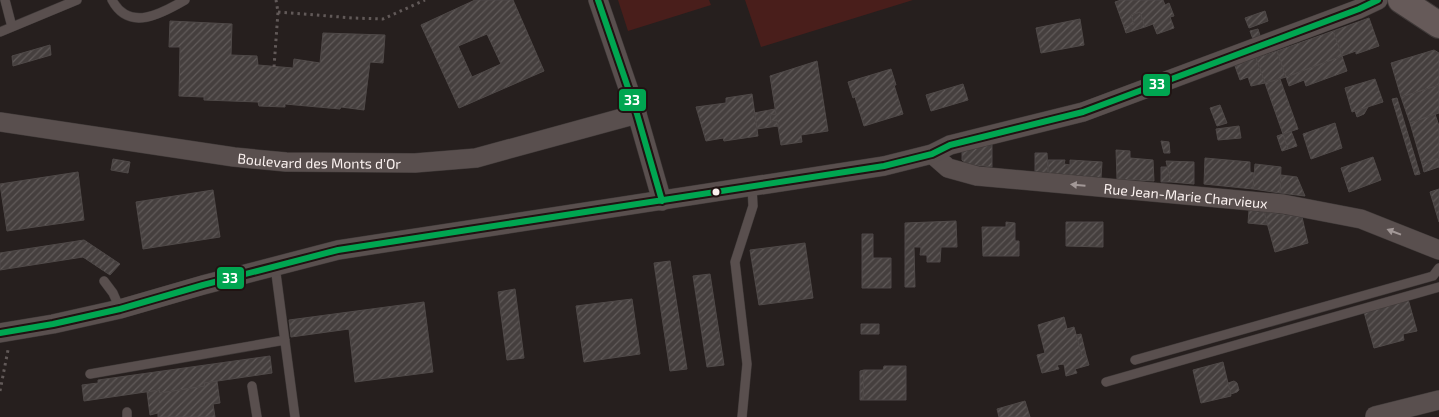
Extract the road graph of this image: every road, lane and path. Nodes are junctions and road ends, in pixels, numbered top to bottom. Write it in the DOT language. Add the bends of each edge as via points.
graph roads {
  1 [pos="5,0"];
  2 [pos="76,0"];
  3 [pos="112,0"];
  4 [pos="185,0"];
  5 [pos="276,0"];
  6 [pos="425,0"];
  7 [pos="598,0"];
  8 [pos="1378,0"];
  9 [pos="1406,4"];
  10 [pos="278,12"];
  11 [pos="1439,24"];
  12 [pos="12,27"];
  13 [pos="0,32"];
  14 [pos="274,67"];
  15 [pos="637,114"];
  16 [pos="0,122"];
  17 [pos="932,154"];
  18 [pos="752,186"];
  19 [pos="662,200"];
  20 [pos="1439,250"];
  21 [pos="274,266"];
  22 [pos="1439,268"];
  23 [pos="104,281"];
  24 [pos="1439,287"];
  25 [pos="120,309"];
  26 [pos="0,333"];
  27 [pos="285,340"];
  28 [pos="7,357"];
  29 [pos="1135,360"];
  30 [pos="90,374"];
  31 [pos="1106,382"];
  32 [pos="252,386"];
  33 [pos="0,392"];
  34 [pos="1439,400"];
  35 [pos="1375,416"];
  36 [pos="257,417"];
  37 [pos="295,417"];
  38 [pos="742,417"];
  1 -- 12 [label="lane"];
  2 -- 12 [label="lane"];
  3 -- 4 [label="lane" via="118,10 130,18 149,17"];
  5 -- 10 [label="path"];
  6 -- 10 [label="path" via="383,18"];
  7 -- 15 [label="street"];
  8 -- 17 [label="street" via="1083,112 950,144"];
  9 -- 11 [label="main road"];
  10 -- 14 [label="path"];
  12 -- 13 [label="lane"];
  15 -- 16 [label="street, Boulevard des Monts d'Or" via="476,158 415,163 286,162 234,157"];
  15 -- 19 [label="street"];
  17 -- 18 [label="street" via="884,166"];
  20 -- 17 [label="street, Rue Jean-Marie Charvieux, one-way" via="1361,220 1283,204 977,176 948,168"];
  18 -- 19 [label="street"];
  18 -- 38 [label="lane" via="753,206 735,262 747,364"];
  19 -- 21 [label="street" via="338,250"];
  21 -- 25 [label="street"];
  21 -- 27 [label="lane"];
  22 -- 29 [label="lane" via="1433,276"];
  23 -- 25 [label="lane"];
  24 -- 31 [label="lane"];
  25 -- 26 [label="street"];
  27 -- 30 [label="lane"];
  27 -- 37 [label="lane"];
  28 -- 33 [label="path"];
  32 -- 36 [label="lane"];
  34 -- 35 [label="street"];
}
